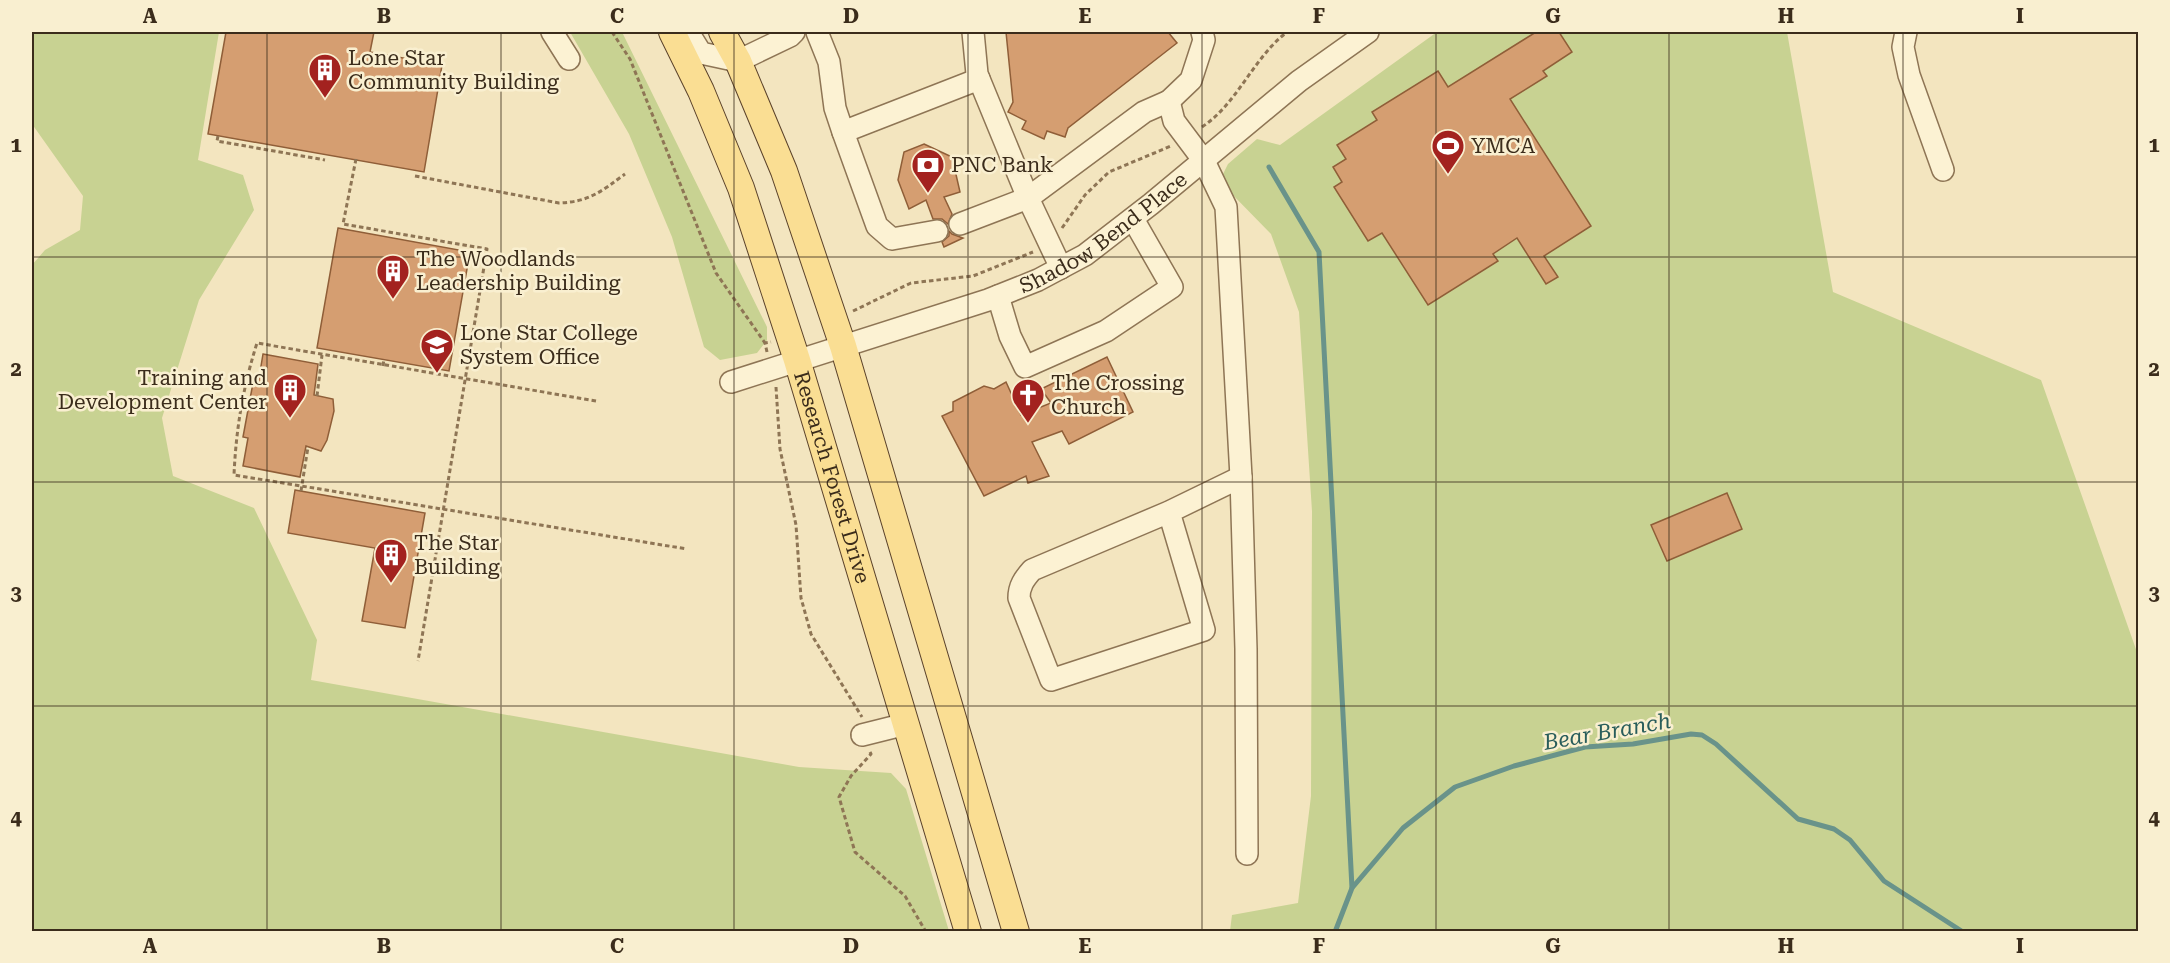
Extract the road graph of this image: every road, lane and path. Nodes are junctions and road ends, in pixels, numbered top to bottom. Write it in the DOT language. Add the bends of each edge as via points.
graph roads {
  1 [pos="552,32"];
  2 [pos="612,32"];
  3 [pos="672,32"];
  4 [pos="688,32"];
  5 [pos="795,32"];
  6 [pos="817,32"];
  7 [pos="973,32"];
  8 [pos="1202,32"];
  9 [pos="1287,32"];
  10 [pos="1368,32"];
  11 [pos="1906,32"];
  12 [pos="729,34"];
  13 [pos="569,59"];
  14 [pos="738,61"];
  15 [pos="979,79"];
  16 [pos="1169,101"];
  17 [pos="843,132"];
  18 [pos="218,136"];
  19 [pos="1186,138"];
  20 [pos="356,159"];
  21 [pos="325,160"];
  22 [pos="1204,160"];
  23 [pos="1943,170"];
  24 [pos="625,174"];
  25 [pos="415,176"];
  26 [pos="1028,198"];
  27 [pos="1133,219"];
  28 [pos="960,224"];
  29 [pos="938,231"];
  30 [pos="1051,244"];
  31 [pos="1061,268"];
  32 [pos="998,296"];
  33 [pos="834,320"];
  34 [pos="784,346"];
  35 [pos="843,346"];
  36 [pos="322,355"];
  37 [pos="384,360"];
  38 [pos="383,366"];
  39 [pos="771,369"];
  40 [pos="465,379"];
  41 [pos="731,382"];
  42 [pos="317,396"];
  43 [pos="596,401"];
  44 [pos="308,447"];
  45 [pos="1241,477"];
  46 [pos="301,489"];
  47 [pos="443,510"];
  48 [pos="1169,512"];
  49 [pos="687,549"];
  50 [pos="418,661"];
  51 [pos="906,724"];
  52 [pos="864,734"];
  53 [pos="1247,854"];
  54 [pos="926,932"];
  55 [pos="968,932"];
  56 [pos="1016,932"];
  1 -- 13 [label="street"];
  2 -- 34 [label="path" via="630,59 716,273"];
  3 -- 34 [label="main road, Research Forest Drive" via="741,188"];
  4 -- 14 [label="street" via="701,53"];
  5 -- 14 [label="street"];
  6 -- 17 [label="street" via="829,62"];
  7 -- 15 [label="street"];
  8 -- 16 [label="street" via="1204,40 1191,80"];
  9 -- 19 [label="path" via="1273,42 1217,117"];
  10 -- 22 [label="street, Shadow Bend Place" via="1299,81"];
  11 -- 23 [label="street" via="1903,47 1909,75"];
  12 -- 14 [label="main road"];
  14 -- 33 [label="main road" via="784,171"];
  15 -- 17 [label="street"];
  15 -- 26 [label="street"];
  16 -- 19 [label="street" via="1174,121"];
  16 -- 26 [label="street" via="1144,112"];
  17 -- 29 [label="street" via="877,226 892,239"];
  18 -- 21 [label="path" via="218,141"];
  19 -- 22 [label="street"];
  19 -- 30 [label="path" via="1109,172 1084,195"];
  20 -- 40 [label="path" via="343,224 487,249"];
  22 -- 27 [label="street, Shadow Bend Place"];
  22 -- 45 [label="street" via="1226,207"];
  24 -- 25 [label="path" via="588,199 559,203"];
  26 -- 28 [label="street"];
  26 -- 30 [label="street"];
  27 -- 31 [label="street, Shadow Bend Place"];
  27 -- 32 [label="street" via="1172,287 1106,331 1024,367"];
  30 -- 31 [label="street"];
  30 -- 33 [label="path" via="973,276 911,283"];
  31 -- 32 [label="street, Shadow Bend Place"];
  32 -- 35 [label="street, Shadow Bend Place"];
  33 -- 35 [label="main road"];
  34 -- 35 [label="street, Shadow Bend Place"];
  34 -- 39 [label="street, Shadow Bend Place"];
  34 -- 39 [label="path"];
  34 -- 51 [label="main road, Research Forest Drive"];
  35 -- 56 [label="main road"];
  36 -- 38 [label="path"];
  36 -- 42 [label="path"];
  36 -- 46 [label="path" via="256,343 240,407 234,475"];
  37 -- 38 [label="path"];
  38 -- 40 [label="path"];
  39 -- 41 [label="street, Shadow Bend Place"];
  39 -- 52 [label="path" via="780,448 796,525 801,598 811,634 862,716"];
  40 -- 43 [label="path"];
  40 -- 47 [label="path"];
  44 -- 46 [label="path"];
  45 -- 48 [label="street"];
  45 -- 53 [label="street"];
  46 -- 47 [label="path"];
  47 -- 49 [label="path"];
  47 -- 50 [label="path"];
  48 -- 48 [label="street" via="1032,570 1024,579 1019,598 1052,680 1204,630"];
  51 -- 52 [label="street"];
  51 -- 55 [label="main road, Research Forest Drive"];
  52 -- 54 [label="path" via="871,754 839,797 855,852 905,896"];
}
